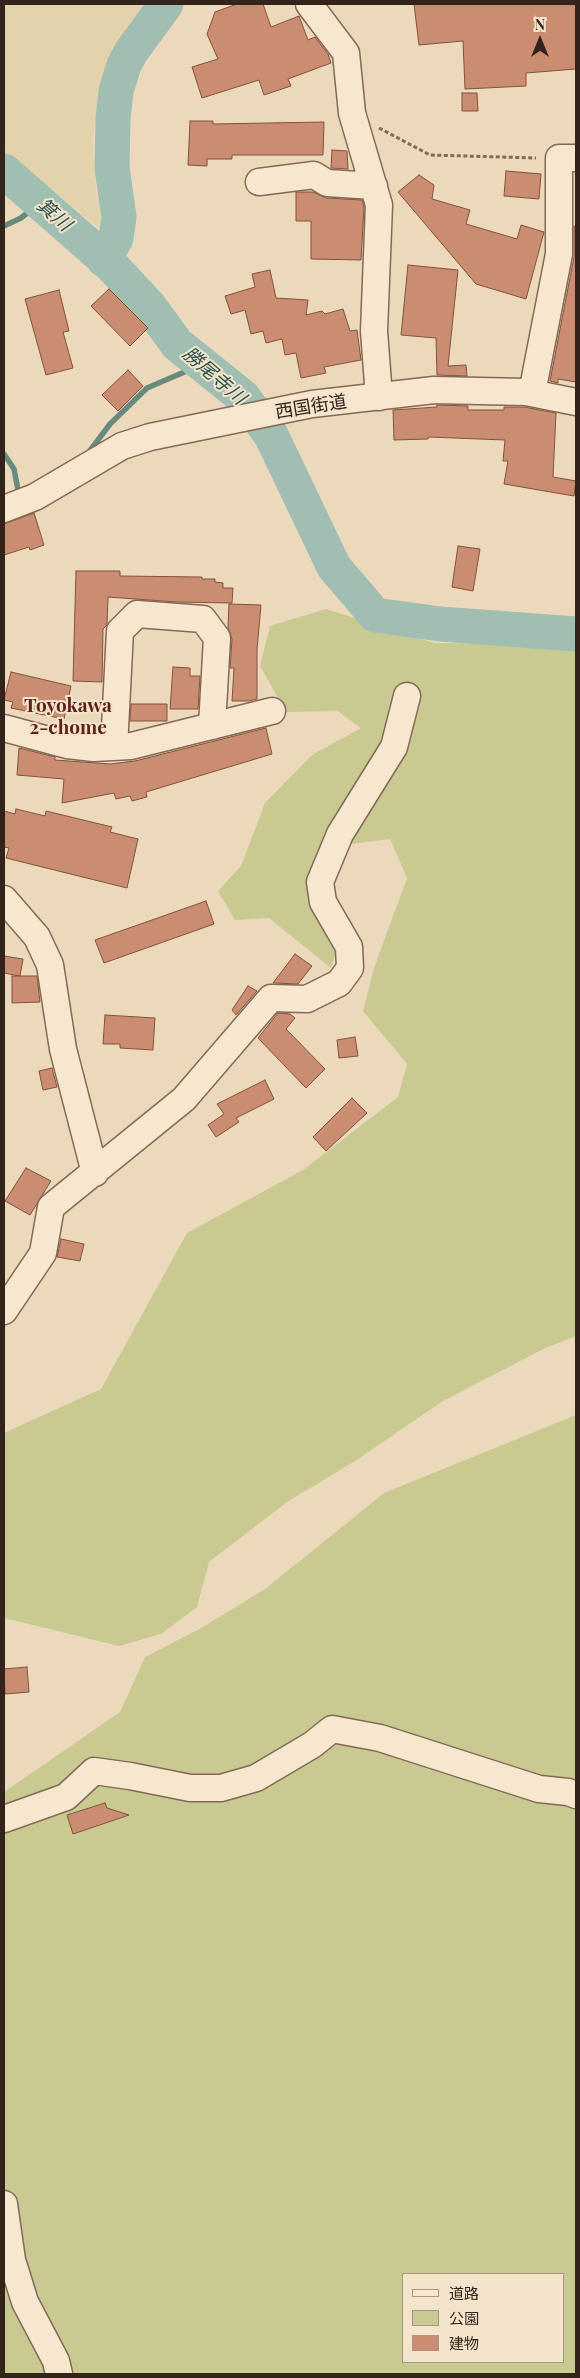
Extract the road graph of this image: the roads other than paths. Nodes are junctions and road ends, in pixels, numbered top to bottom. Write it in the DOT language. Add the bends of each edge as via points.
graph roads {
  1 [pos="309,4"];
  2 [pos="568,158"];
  3 [pos="259,182"];
  4 [pos="374,186"];
  5 [pos="532,393"];
  6 [pos="379,397"];
  7 [pos="576,402"];
  8 [pos="4,509"];
  9 [pos="407,696"];
  10 [pos="272,711"];
  11 [pos="212,726"];
  12 [pos="4,728"];
  13 [pos="114,747"];
  14 [pos="4,899"];
  15 [pos="95,1173"];
  16 [pos="4,1311"];
  17 [pos="576,1795"];
  18 [pos="4,1820"];
  19 [pos="4,2204"];
  20 [pos="59,2374"];
  1 -- 4 [label="street" via="346,53 352,114"];
  2 -- 5 [label="street" via="558,254"];
  3 -- 4 [label="street" via="314,175 327,183"];
  4 -- 6 [label="street" via="380,205 374,331"];
  5 -- 6 [label="street, 西国街道" via="434,390"];
  5 -- 7 [label="street, 西国街道"];
  6 -- 8 [label="street, 西国街道" via="312,404 150,437 122,446 36,497"];
  9 -- 15 [label="street" via="394,747 340,834 320,882 323,902 349,947 350,968 339,983 307,999 271,998 184,1099"];
  10 -- 11 [label="street"];
  11 -- 13 [label="street" via="131,746"];
  11 -- 13 [label="street" via="217,638 202,619 137,614 120,631"];
  12 -- 13 [label="street" via="67,745"];
  14 -- 15 [label="street" via="37,937 50,965 64,1049"];
  15 -- 16 [label="street" via="51,1207 43,1253"];
  17 -- 18 [label="street" via="539,1789 380,1738 332,1729 312,1745 256,1778 221,1788 190,1788 94,1771 66,1797"];
  19 -- 20 [label="street" via="12,2260 25,2302 56,2361"];
}
